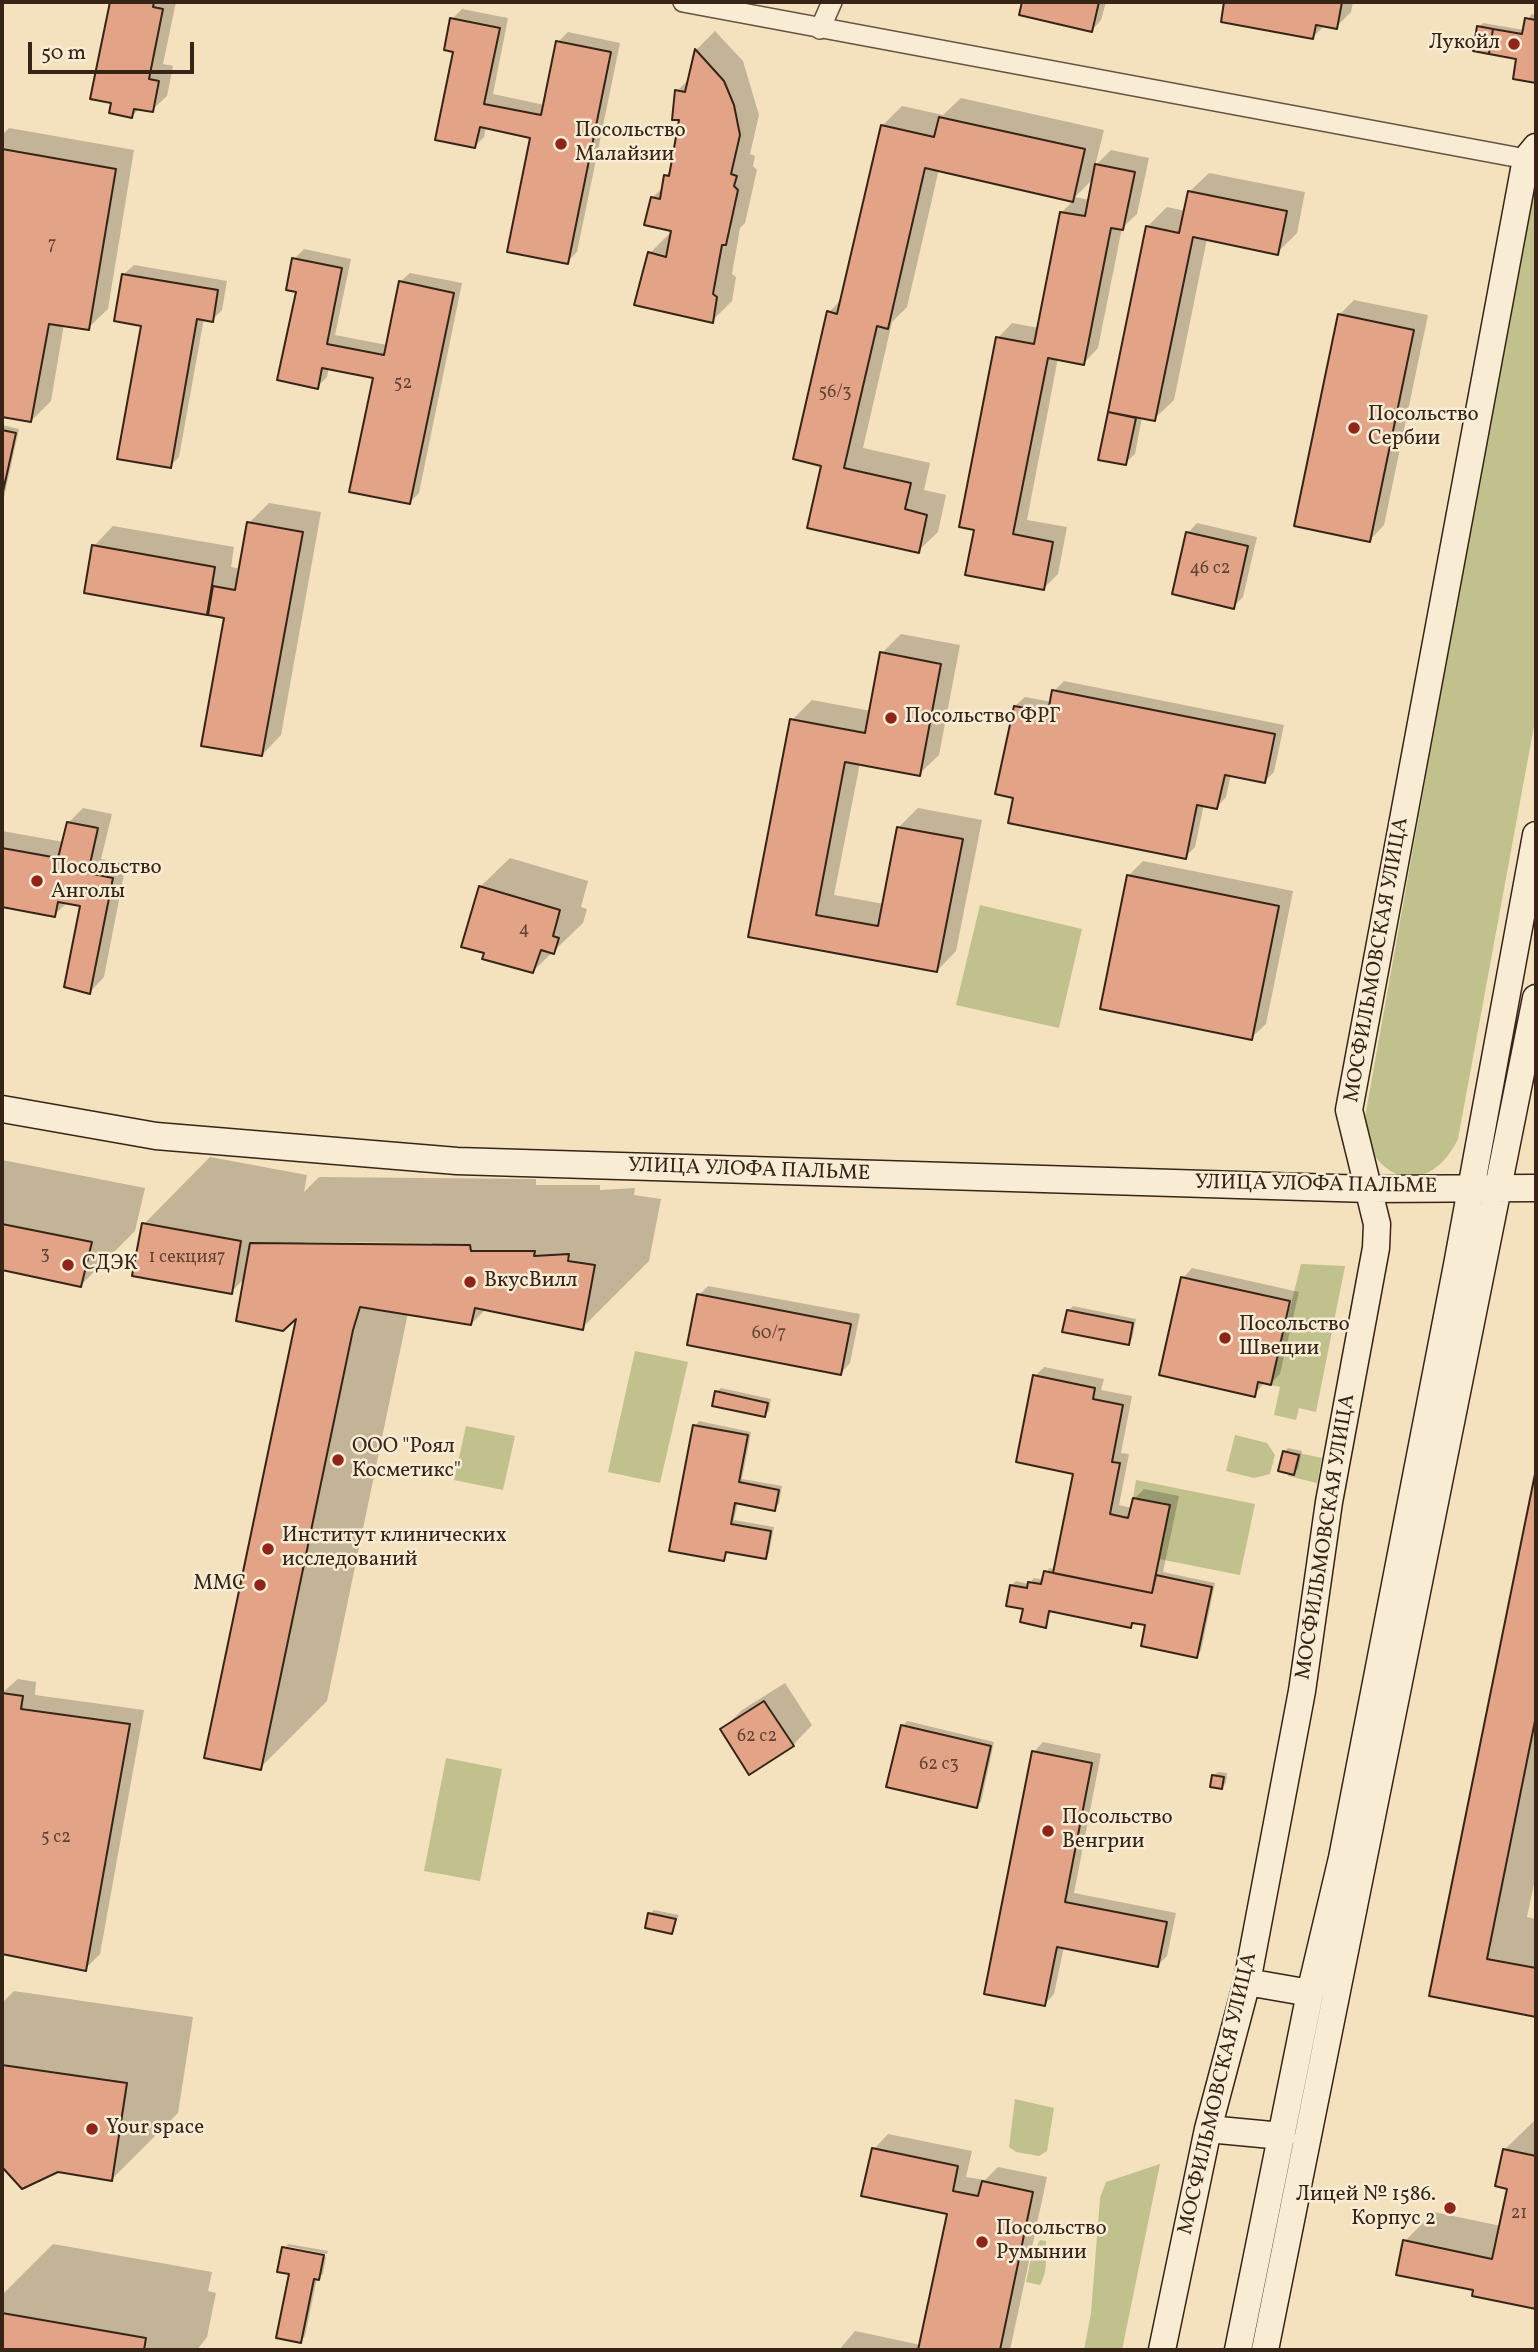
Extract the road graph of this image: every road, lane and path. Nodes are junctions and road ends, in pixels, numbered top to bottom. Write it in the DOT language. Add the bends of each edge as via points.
graph roads {
  1 [pos="683,2"];
  2 [pos="832,2"];
  3 [pos="820,29"];
  4 [pos="1531,153"];
  5 [pos="1536,835"];
  6 [pos="1536,998"];
  7 [pos="2,1097"];
  8 [pos="2,1109"];
  9 [pos="40,1117"];
  10 [pos="1469,1188"];
  11 [pos="1499,1188"];
  12 [pos="1536,1188"];
  13 [pos="1369,1189"];
  14 [pos="1247,1982"];
  15 [pos="1310,1993"];
  16 [pos="1208,2129"];
  17 [pos="1282,2136"];
  18 [pos="1162,2350"];
  19 [pos="1238,2350"];
  20 [pos="1265,2350"];
  1 -- 3 [label="street"];
  2 -- 3 [label="street"];
  3 -- 4 [label="street"];
  4 -- 13 [label="street, МОСФИЛЬМОВСКАЯ УЛИЦА" via="1349,1110"];
  5 -- 10 [label="street"];
  6 -- 11 [label="street"];
  7 -- 9 [label="street"];
  8 -- 9 [label="street, УЛИЦА УЛОФА ПАЛЬМЕ"];
  9 -- 13 [label="street, УЛИЦА УЛОФА ПАЛЬМЕ" via="156,1136 457,1161"];
  10 -- 11 [label="street, УЛИЦА УЛОФА ПАЛЬМЕ"];
  10 -- 13 [label="street, УЛИЦА УЛОФА ПАЛЬМЕ"];
  10 -- 15 [label="street" via="1342,1858"];
  11 -- 12 [label="street, УЛИЦА УЛОФА ПАЛЬМЕ"];
  11 -- 20 [label="street"];
  13 -- 14 [label="street, МОСФИЛЬМОВСКАЯ УЛИЦА" via="1377,1224 1376,1248 1329,1502 1303,1691"];
  14 -- 15 [label="street"];
  14 -- 16 [label="street, МОСФИЛЬМОВСКАЯ УЛИЦА"];
  15 -- 17 [label="street"];
  16 -- 17 [label="street"];
  16 -- 18 [label="street, МОСФИЛЬМОВСКАЯ УЛИЦА"];
  17 -- 19 [label="street"];
}
